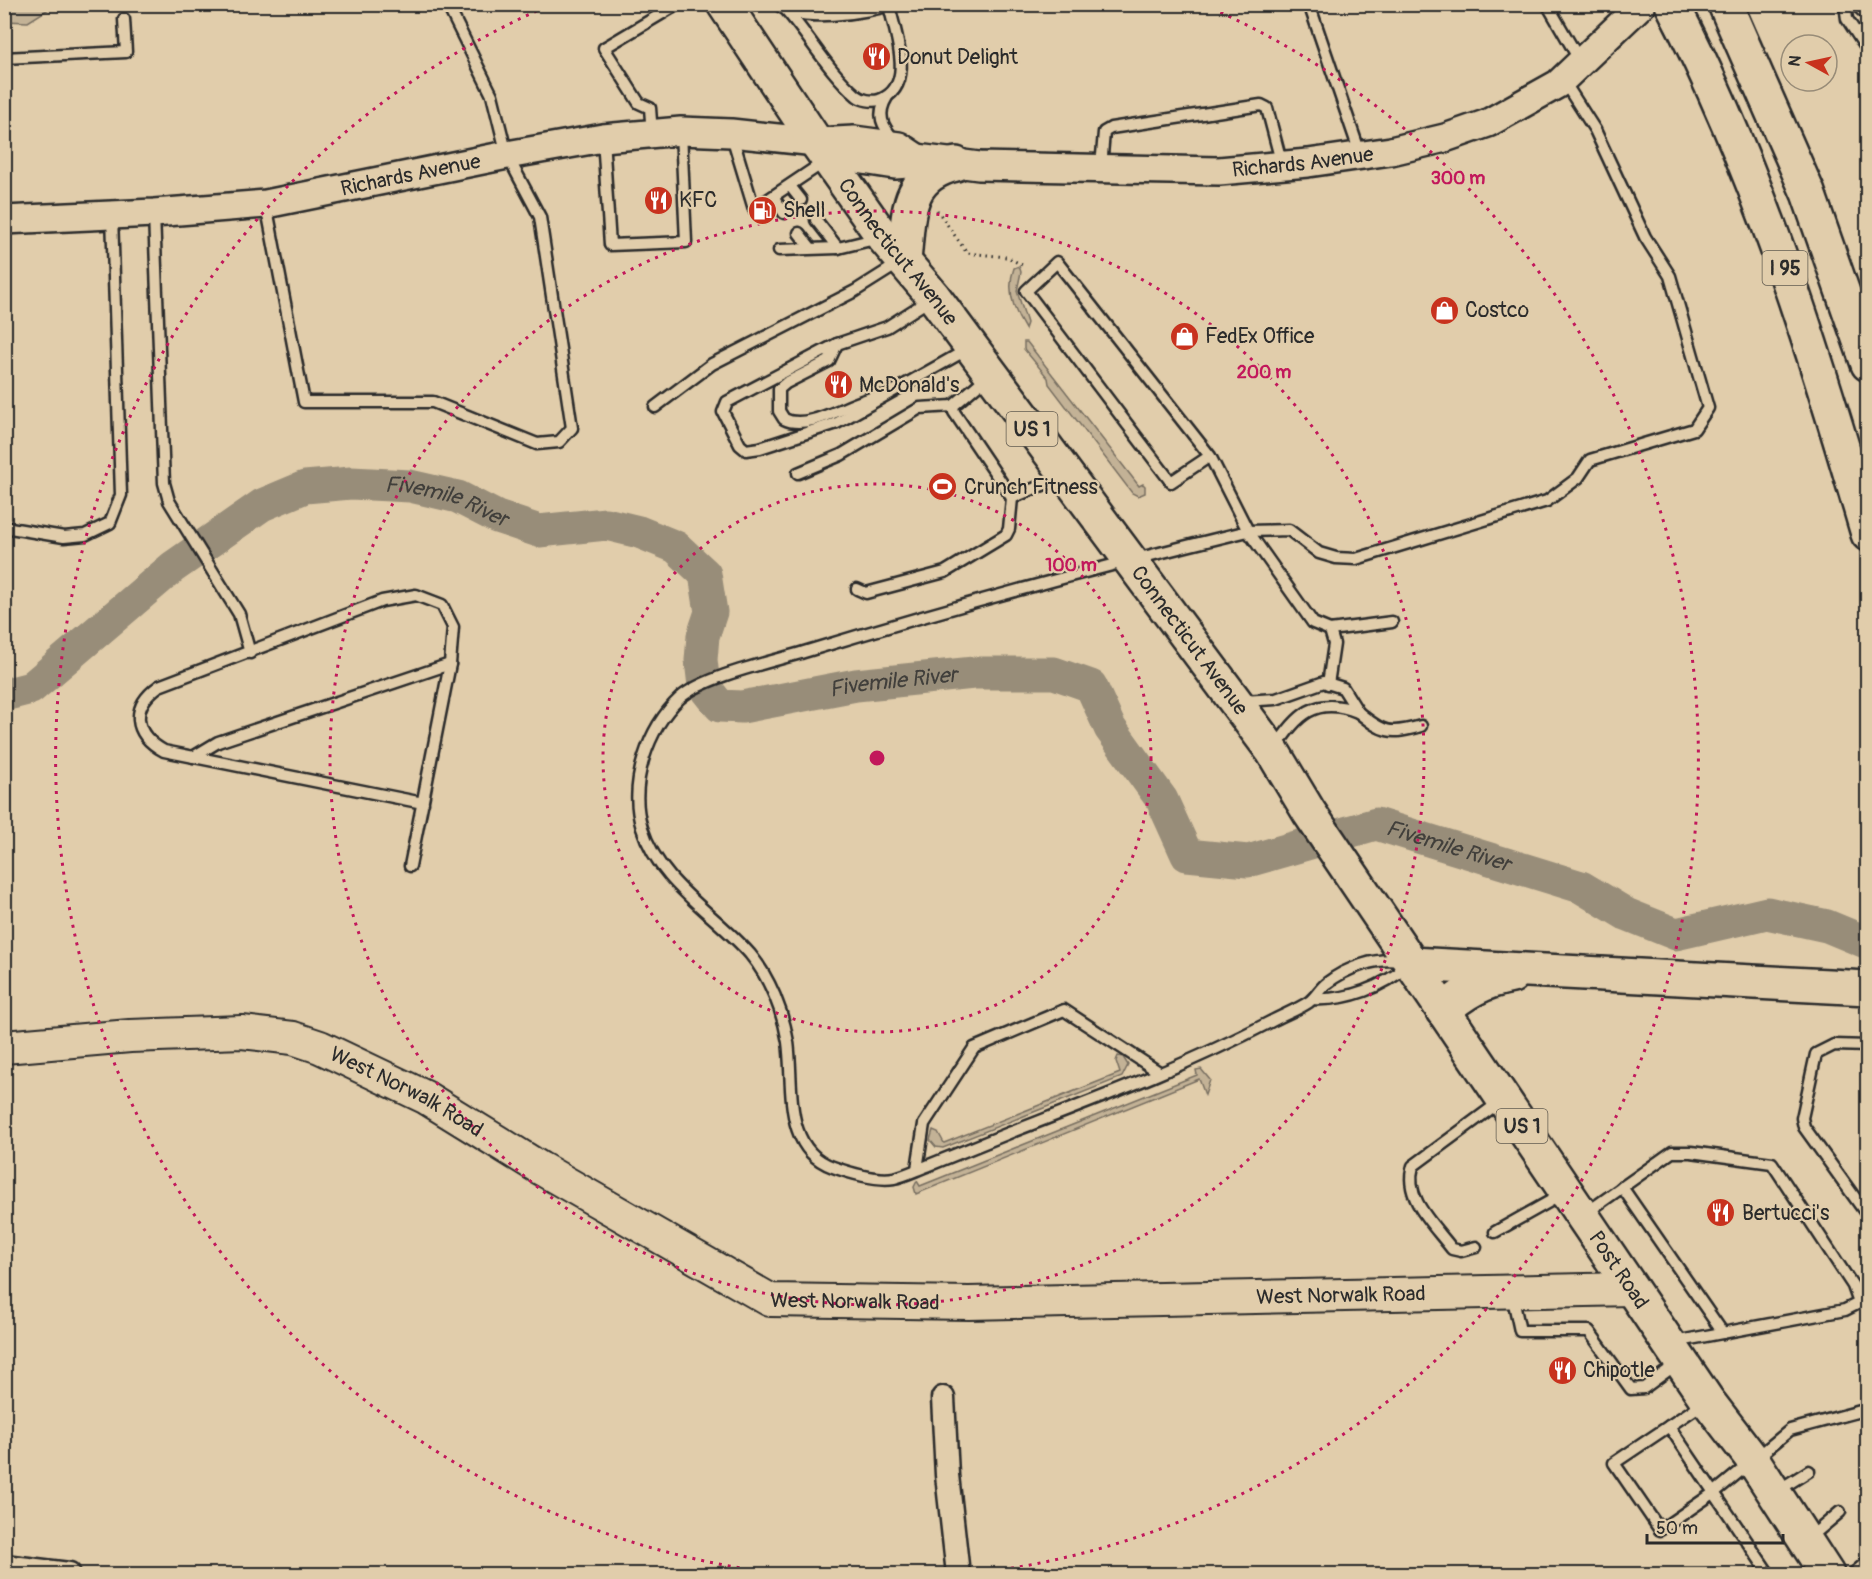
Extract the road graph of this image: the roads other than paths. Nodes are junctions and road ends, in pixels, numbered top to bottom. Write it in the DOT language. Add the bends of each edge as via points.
graph roads {
  1 [pos="447,4"];
  2 [pos="678,4"];
  3 [pos="1309,4"];
  4 [pos="1547,4"];
  5 [pos="1642,4"];
  6 [pos="1725,4"];
  7 [pos="1845,4"];
  8 [pos="1855,4"];
  9 [pos="890,5"];
  10 [pos="731,7"];
  11 [pos="782,8"];
  12 [pos="1674,8"];
  13 [pos="1868,16"];
  14 [pos="124,19"];
  15 [pos="1868,51"];
  16 [pos="4,58"];
  17 [pos="1571,70"];
  18 [pos="887,97"];
  19 [pos="681,131"];
  20 [pos="731,133"];
  21 [pos="652,134"];
  22 [pos="603,138"];
  23 [pos="822,151"];
  24 [pos="908,152"];
  25 [pos="507,154"];
  26 [pos="1361,156"];
  27 [pos="956,164"];
  28 [pos="1282,165"];
  29 [pos="1101,167"];
  30 [pos="790,186"];
  31 [pos="774,198"];
  32 [pos="801,200"];
  33 [pos="266,204"];
  34 [pos="154,213"];
  35 [pos="784,213"];
  36 [pos="112,215"];
  37 [pos="4,220"];
  38 [pos="816,220"];
  39 [pos="799,233"];
  40 [pos="810,247"];
  41 [pos="838,248"];
  42 [pos="894,249"];
  43 [pos="778,250"];
  44 [pos="934,297"];
  45 [pos="837,344"];
  46 [pos="971,347"];
  47 [pos="1868,364"];
  48 [pos="991,374"];
  49 [pos="888,395"];
  50 [pos="953,406"];
  51 [pos="655,407"];
  52 [pos="1210,456"];
  53 [pos="798,473"];
  54 [pos="1067,475"];
  55 [pos="1012,498"];
  56 [pos="4,527"];
  57 [pos="1248,531"];
  58 [pos="1868,534"];
  59 [pos="1130,560"];
  60 [pos="857,589"];
  61 [pos="1392,622"];
  62 [pos="1330,630"];
  63 [pos="250,653"];
  64 [pos="450,664"];
  65 [pos="1328,684"];
  66 [pos="1235,701"];
  67 [pos="1358,712"];
  68 [pos="1421,726"];
  69 [pos="1273,752"];
  70 [pos="193,757"];
  71 [pos="423,802"];
  72 [pos="410,866"];
  73 [pos="1411,964"];
  74 [pos="1568,971"];
  75 [pos="1868,988"];
  76 [pos="1313,999"];
  77 [pos="1443,1011"];
  78 [pos="1868,1046"];
  79 [pos="4,1047"];
  80 [pos="1159,1072"];
  81 [pos="1504,1099"];
  82 [pos="917,1169"];
  83 [pos="1622,1187"];
  84 [pos="1574,1204"];
  85 [pos="1868,1216"];
  86 [pos="1495,1232"];
  87 [pos="1476,1247"];
  88 [pos="1630,1289"];
  89 [pos="1512,1291"];
  90 [pos="1723,1333"];
  91 [pos="1674,1352"];
  92 [pos="943,1398"];
  93 [pos="1707,1400"];
  94 [pos="1868,1409"];
  95 [pos="1669,1426"];
  96 [pos="1752,1460"];
  97 [pos="1809,1471"];
  98 [pos="1715,1492"];
  99 [pos="1774,1493"];
  100 [pos="1840,1512"];
  101 [pos="1804,1542"];
  102 [pos="1868,1562"];
  103 [pos="4,1566"];
  104 [pos="69,1575"];
  105 [pos="958,1575"];
  106 [pos="1769,1575"];
  107 [pos="1827,1575"];
  108 [pos="1853,1575"];
  1 -- 25 [label="lane" via="492,95"];
  2 -- 21 [label="lane" via="604,48 639,103 650,108"];
  3 -- 26 [label="lane"];
  4 -- 17 [label="lane"];
  5 -- 17 [label="street, Richards Avenue"];
  6 -- 47 [label="main road, I 95" via="1808,193"];
  7 -- 15 [label="lane" via="1847,19"];
  8 -- 13 [label="lane"];
  9 -- 11 [label="lane" via="812,16"];
  9 -- 18 [label="lane" via="902,69 899,83"];
  10 -- 23 [label="main road, Connecticut Avenue / US 1"];
  11 -- 18 [label="lane" via="809,37 833,73 860,98 875,101"];
  12 -- 58 [label="main road, I 95" via="1743,160 1791,284"];
  14 -- 16 [label="lane" via="126,52"];
  17 -- 26 [label="street, Richards Avenue" via="1488,123 1445,138"];
  17 -- 57 [label="lane" via="1645,237 1670,276 1708,408 1694,429 1590,460 1578,478 1547,501 1356,559 1319,553 1289,530"];
  18 -- 24 [label="lane" via="880,107 884,129"];
  19 -- 20 [label="street, Richards Avenue"];
  19 -- 21 [label="street, Richards Avenue"];
  19 -- 22 [label="lane" via="686,242 610,245"];
  20 -- 23 [label="street, Richards Avenue"];
  20 -- 31 [label="lane" via="754,209"];
  21 -- 22 [label="street, Richards Avenue"];
  22 -- 25 [label="street, Richards Avenue"];
  23 -- 24 [label="street, Richards Avenue" via="895,165 907,164"];
  23 -- 30 [label="lane"];
  23 -- 42 [label="main road, Connecticut Avenue / US 1"];
  24 -- 27 [label="street, Richards Avenue"];
  25 -- 33 [label="street, Richards Avenue"];
  25 -- 33 [label="lane" via="540,217 572,428 559,442 537,444 434,402 304,402"];
  26 -- 28 [label="street, Richards Avenue"];
  27 -- 29 [label="street, Richards Avenue"];
  27 -- 42 [label="main road" via="933,171 915,192"];
  28 -- 29 [label="street, Richards Avenue" via="1219,171"];
  28 -- 29 [label="lane" via="1267,108 1261,105 1111,128 1104,132"];
  30 -- 31 [label="lane"];
  30 -- 32 [label="lane"];
  31 -- 35 [label="lane"];
  33 -- 34 [label="street, Richards Avenue"];
  34 -- 36 [label="street, Richards Avenue"];
  34 -- 63 [label="lane" via="164,483 169,501 239,614"];
  36 -- 37 [label="street, Richards Avenue"];
  36 -- 56 [label="lane" via="122,495 110,523 85,535 64,537"];
  38 -- 41 [label="lane"];
  39 -- 40 [label="lane"];
  40 -- 41 [label="lane"];
  40 -- 43 [label="lane"];
  41 -- 42 [label="lane"];
  42 -- 44 [label="main road, Connecticut Avenue / US 1"];
  42 -- 51 [label="lane" via="855,291 712,364"];
  44 -- 45 [label="lane" via="887,327"];
  44 -- 46 [label="main road, Connecticut Avenue / US 1"];
  45 -- 49 [label="lane" via="828,361 779,389 779,411 784,419 804,423 865,398"];
  45 -- 49 [label="lane" via="727,402 723,412 740,445 746,450 760,448 837,423"];
  46 -- 48 [label="main road, Connecticut Avenue / US 1"];
  46 -- 49 [label="lane"];
  48 -- 50 [label="lane"];
  48 -- 54 [label="main road, Connecticut Avenue / US 1"];
  50 -- 53 [label="lane" via="920,408 841,455"];
  50 -- 55 [label="lane"];
  52 -- 52 [label="lane" via="1057,262 1026,291 1172,482"];
  52 -- 57 [label="lane"];
  54 -- 55 [label="lane"];
  54 -- 59 [label="main road, Connecticut Avenue / US 1"];
  55 -- 60 [label="lane" via="1006,535 945,572 866,593"];
  57 -- 59 [label="lane"];
  57 -- 62 [label="lane" via="1313,623"];
  59 -- 66 [label="main road, Connecticut Avenue / US 1"];
  59 -- 82 [label="lane" via="722,676 682,695 655,729 642,767 638,809 642,828 668,876 731,934 768,979 788,1040 795,1122 804,1145 828,1165 857,1174 892,1179"];
  61 -- 62 [label="lane"];
  62 -- 65 [label="lane" via="1334,644"];
  63 -- 64 [label="lane" via="382,601 416,595 442,605 453,627"];
  63 -- 70 [label="lane" via="147,694 141,705 139,725 144,737 164,751"];
  64 -- 70 [label="lane" via="218,742"];
  64 -- 71 [label="lane"];
  65 -- 66 [label="lane" via="1306,687 1276,699"];
  65 -- 67 [label="lane" via="1342,688"];
  66 -- 69 [label="main road, Connecticut Avenue / US 1"];
  67 -- 68 [label="lane" via="1378,729 1401,732"];
  67 -- 69 [label="lane" via="1340,705 1311,708 1290,724"];
  69 -- 73 [label="main road, Connecticut Avenue / US 1"];
  70 -- 71 [label="lane"];
  71 -- 72 [label="lane"];
  73 -- 74 [label="main road"];
  73 -- 76 [label="lane" via="1398,975 1348,996"];
  73 -- 76 [label="lane" via="1392,959 1373,962 1325,984"];
  73 -- 77 [label="main road, Post Road / US 1"];
  74 -- 75 [label="main road"];
  74 -- 77 [label="main road" via="1496,979 1471,989"];
  76 -- 80 [label="lane" via="1243,1036"];
  77 -- 81 [label="main road, Post Road / US 1"];
  78 -- 85 [label="lane" via="1834,1045 1816,1054 1802,1118 1804,1127"];
  79 -- 89 [label="main road, West Norwalk Road" via="130,1036 242,1032 293,1038 425,1097 770,1300 969,1303"];
  80 -- 82 [label="lane"];
  80 -- 82 [label="lane" via="1064,1010 974,1048 924,1124"];
  81 -- 84 [label="main road, Post Road / US 1"];
  81 -- 87 [label="lane" via="1413,1166 1409,1178 1412,1194 1452,1249"];
  83 -- 84 [label="lane"];
  83 -- 90 [label="lane"];
  83 -- 90 [label="lane" via="1672,1152 1772,1163 1853,1286 1859,1303 1845,1310"];
  84 -- 86 [label="lane"];
  84 -- 88 [label="main road, Post Road / US 1"];
  88 -- 89 [label="main road, West Norwalk Road"];
  88 -- 91 [label="main road, Post Road / US 1"];
  89 -- 91 [label="lane" via="1520,1331 1589,1331 1631,1389 1644,1388"];
  90 -- 91 [label="lane"];
  91 -- 93 [label="main road, Post Road / US 1"];
  92 -- 105 [label="street"];
  93 -- 95 [label="lane"];
  93 -- 96 [label="main road, Post Road / US 1"];
  94 -- 96 [label="lane" via="1790,1430"];
  95 -- 98 [label="lane"];
  95 -- 98 [label="lane" via="1614,1463 1660,1530"];
  96 -- 98 [label="lane"];
  96 -- 99 [label="main road, Post Road / US 1"];
  97 -- 99 [label="lane"];
  98 -- 106 [label="lane"];
  99 -- 101 [label="main road, Post Road / US 1"];
  100 -- 101 [label="lane"];
  101 -- 107 [label="main road, Post Road / US 1"];
  102 -- 108 [label="lane"];
  103 -- 104 [label="street"];
}
